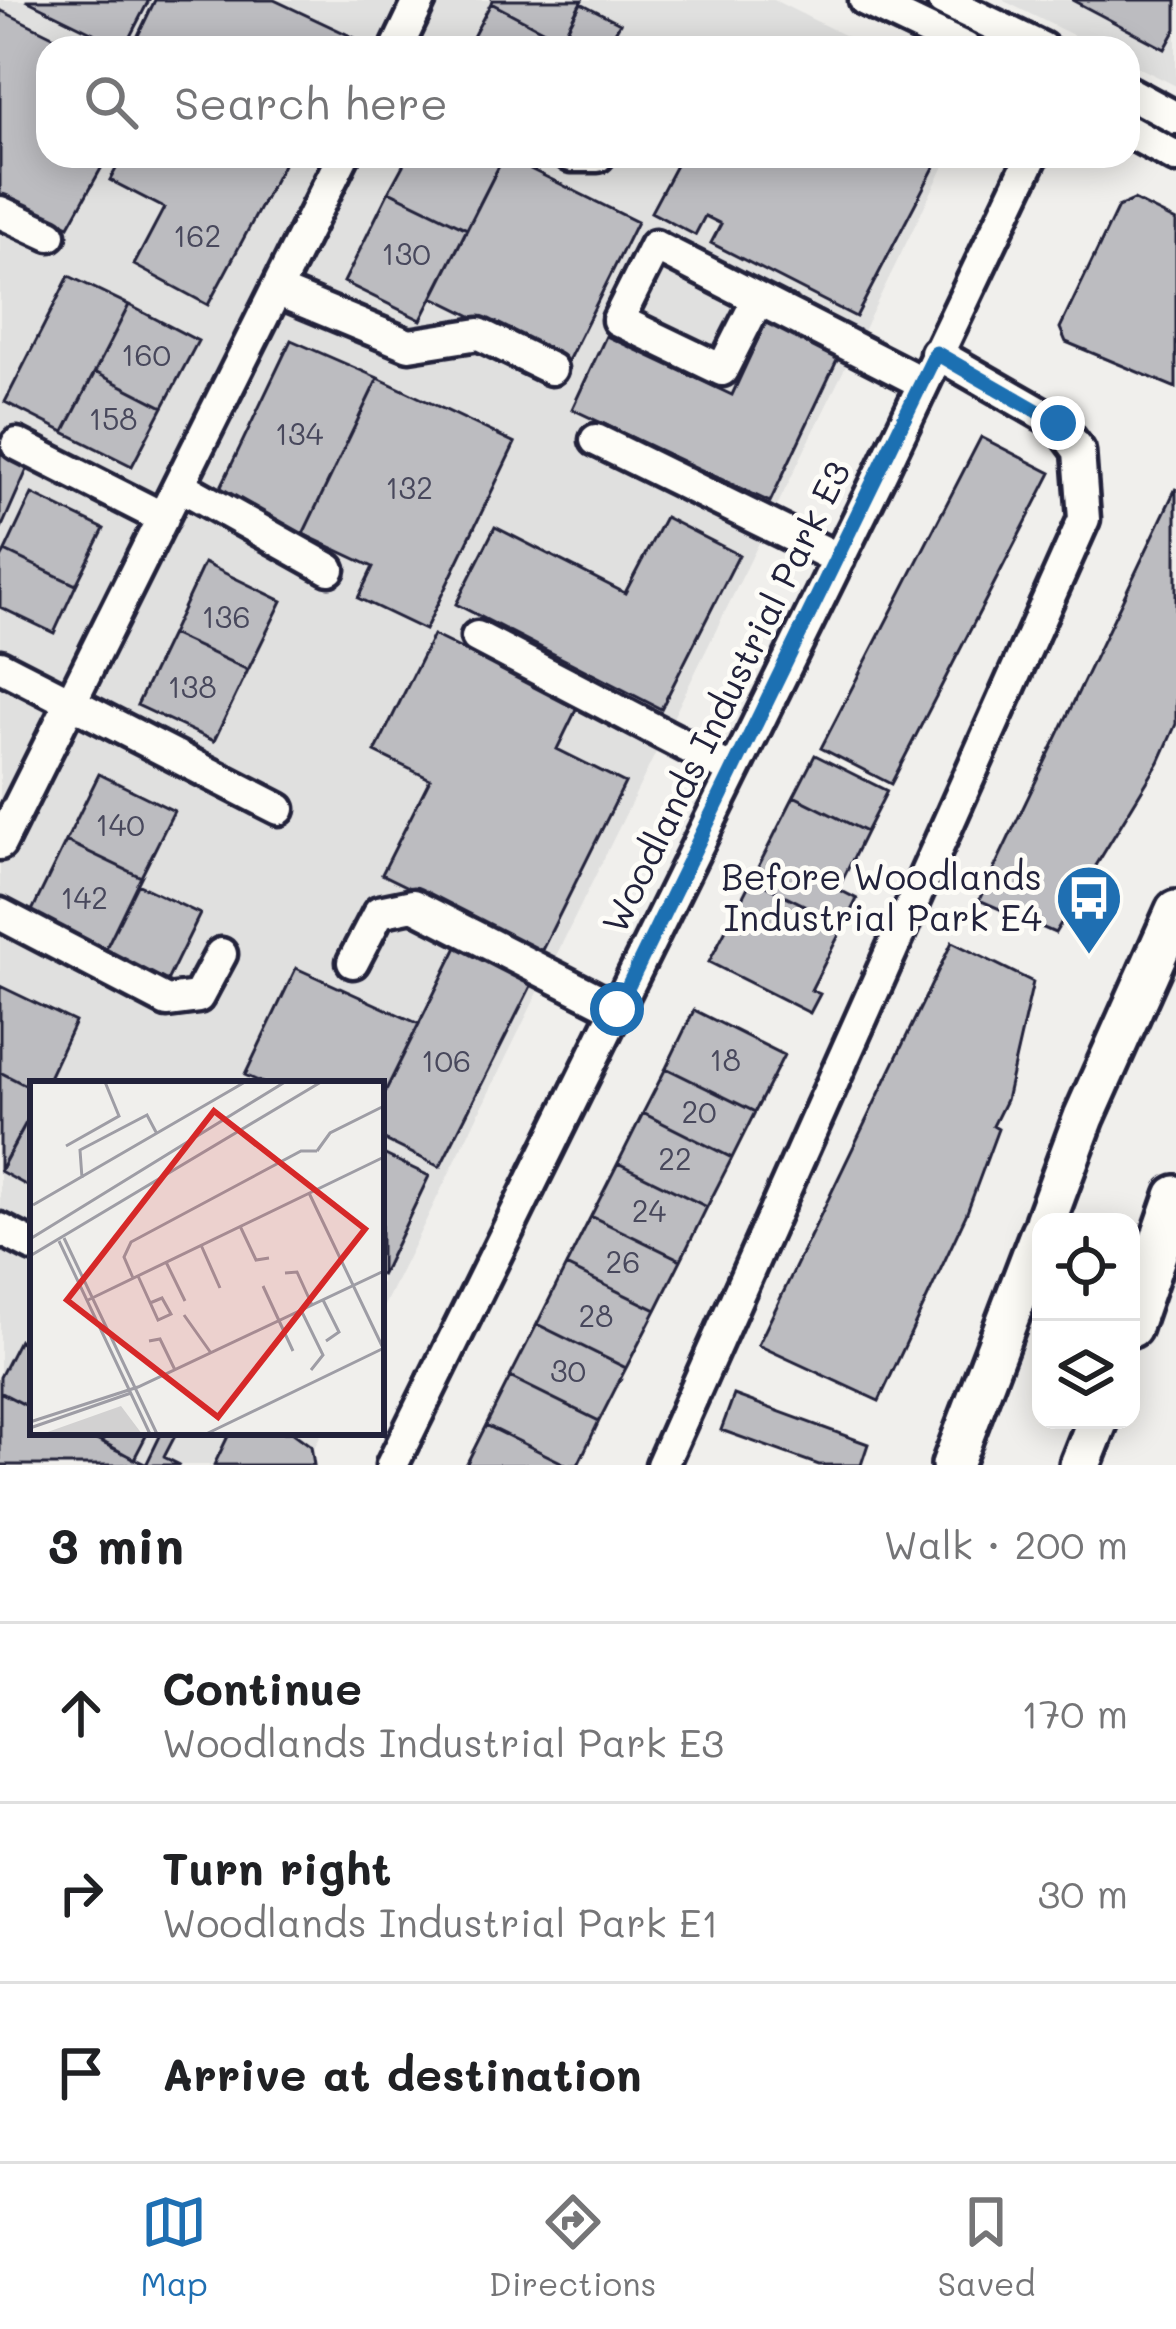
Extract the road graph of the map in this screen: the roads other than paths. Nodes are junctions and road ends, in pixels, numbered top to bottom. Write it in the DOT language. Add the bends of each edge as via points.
graph roads {
  1 [pos="420,0"];
  2 [pos="865,0"];
  3 [pos="943,0"];
  4 [pos="925,13"];
  5 [pos="403,36"];
  6 [pos="951,36"];
  7 [pos="1017,36"];
  8 [pos="1140,98"];
  9 [pos="1176,118"];
  10 [pos="1140,138"];
  11 [pos="1176,157"];
  12 [pos="337,168"];
  13 [pos="1026,168"];
  14 [pos="0,212"];
  15 [pos="50,235"];
  16 [pos="276,290"];
  17 [pos="758,299"];
  18 [pos="936,353"];
  19 [pos="551,370"];
  20 [pos="921,382"];
  21 [pos="596,440"];
  22 [pos="16,444"];
  23 [pos="179,485"];
  24 [pos="163,518"];
  25 [pos="838,560"];
  26 [pos="329,569"];
  27 [pos="477,637"];
  28 [pos="0,666"];
  29 [pos="69,704"];
  30 [pos="734,771"];
  31 [pos="279,809"];
  32 [pos="1,839"];
  33 [pos="1176,911"];
  34 [pos="0,914"];
  35 [pos="221,954"];
  36 [pos="353,962"];
  37 [pos="617,1009"];
  38 [pos="1176,1196"];
  39 [pos="1048,1213"];
  40 [pos="0,1229"];
  41 [pos="30,1244"];
  42 [pos="1032,1256"];
  43 [pos="1133,1321"];
  44 [pos="394,1425"];
  45 [pos="1095,1429"];
  46 [pos="392,1465"];
  47 [pos="662,1465"];
  48 [pos="952,1465"];
  49 [pos="1081,1465"];
  1 -- 5 [label="street"];
  2 -- 4 [label="street"];
  3 -- 7 [label="street"];
  4 -- 6 [label="street"];
  8 -- 9 [label="street"];
  10 -- 11 [label="street"];
  12 -- 16 [label="street"];
  13 -- 18 [label="street, Woodlands Industrial Park E3"];
  14 -- 15 [label="street"];
  16 -- 19 [label="street" via="409,345 479,334"];
  16 -- 23 [label="street"];
  17 -- 17 [label="street" via="656,246 618,320 722,370"];
  17 -- 20 [label="street"];
  18 -- 20 [label="street, Woodlands Industrial Park E3"];
  18 -- 47 [label="street" via="1058,423 1079,451 1084,519"];
  20 -- 25 [label="street, Woodlands Industrial Park E3"];
  21 -- 25 [label="street"];
  22 -- 24 [label="street"];
  23 -- 24 [label="street"];
  23 -- 26 [label="street"];
  24 -- 29 [label="street"];
  25 -- 30 [label="street, Woodlands Industrial Park E3"];
  27 -- 30 [label="street"];
  28 -- 29 [label="street"];
  29 -- 31 [label="street"];
  29 -- 32 [label="street"];
  30 -- 37 [label="street, Woodlands Industrial Park E3"];
  33 -- 39 [label="main road"];
  34 -- 35 [label="street" via="167,1001 198,997"];
  36 -- 37 [label="street" via="379,912 413,905"];
  37 -- 44 [label="street, Woodlands Industrial Park E3"];
  38 -- 43 [label="main road"];
  40 -- 41 [label="street"];
  42 -- 48 [label="main road"];
  44 -- 46 [label="street, Woodlands Industrial Park E3"];
  45 -- 49 [label="main road"];
}
